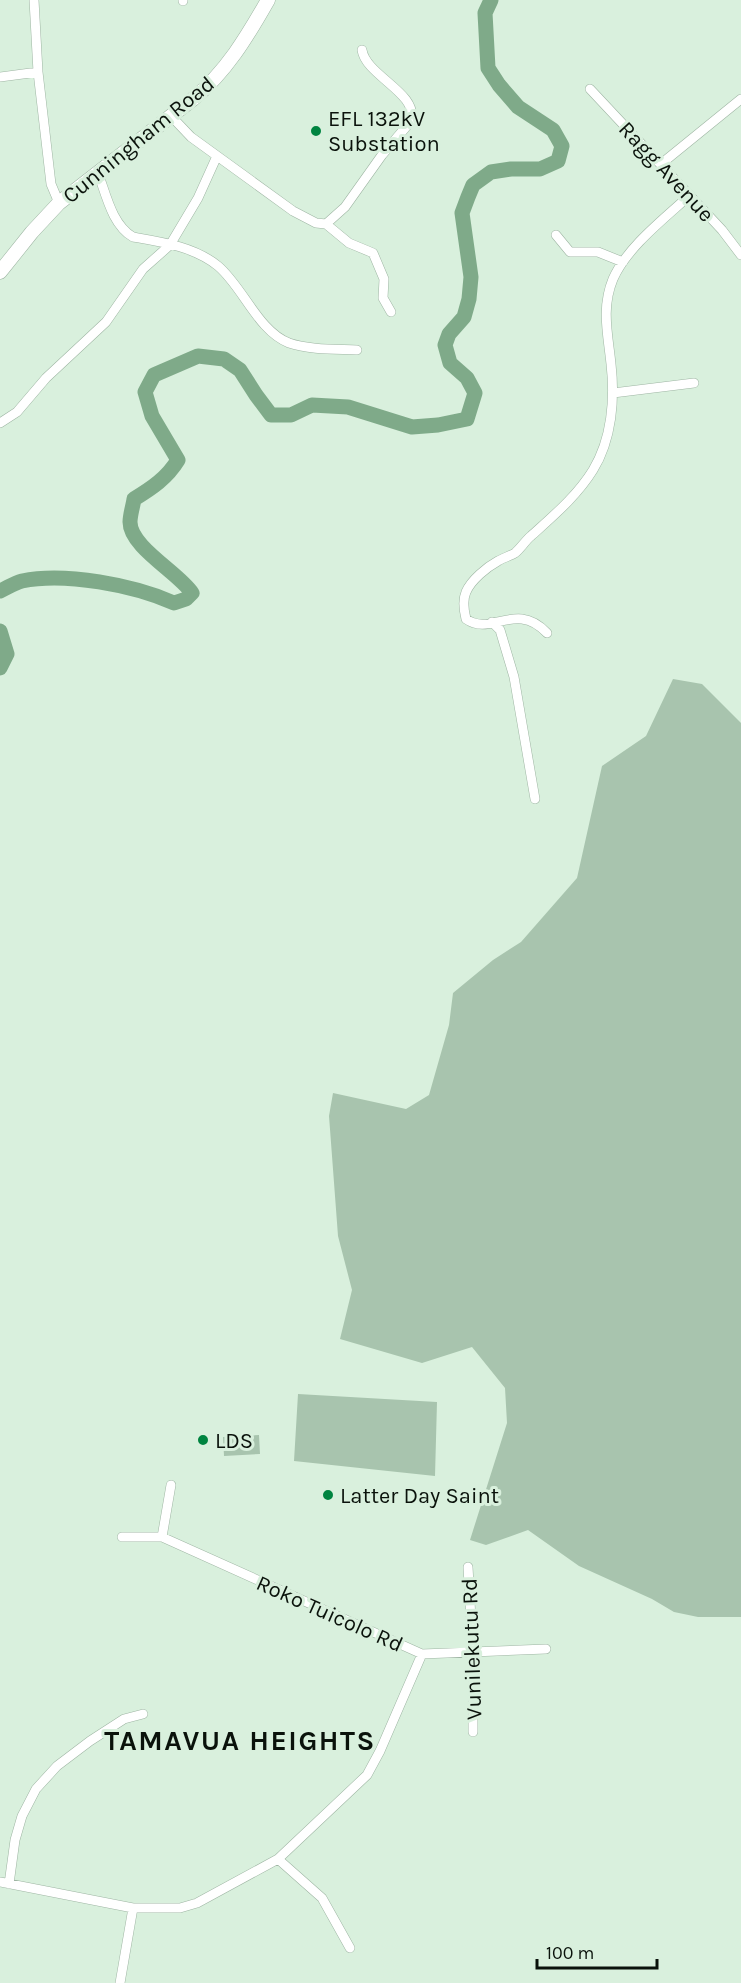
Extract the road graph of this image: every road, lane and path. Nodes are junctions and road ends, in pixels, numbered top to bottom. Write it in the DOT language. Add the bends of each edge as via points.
graph roads {
  1 [pos="34,0"];
  2 [pos="268,0"];
  3 [pos="362,50"];
  4 [pos="38,72"];
  5 [pos="0,77"];
  6 [pos="590,89"];
  7 [pos="741,99"];
  8 [pos="171,116"];
  9 [pos="217,156"];
  10 [pos="661,164"];
  11 [pos="98,173"];
  12 [pos="690,195"];
  13 [pos="59,203"];
  14 [pos="326,224"];
  15 [pos="556,234"];
  16 [pos="170,245"];
  17 [pos="741,255"];
  18 [pos="623,262"];
  19 [pos="0,272"];
  20 [pos="391,312"];
  21 [pos="357,350"];
  22 [pos="694,383"];
  23 [pos="613,393"];
  24 [pos="0,423"];
  25 [pos="492,622"];
  26 [pos="547,633"];
  27 [pos="536,799"];
  28 [pos="171,1485"];
  29 [pos="122,1537"];
  30 [pos="162,1537"];
  31 [pos="468,1567"];
  32 [pos="546,1649"];
  33 [pos="473,1653"];
  34 [pos="422,1654"];
  35 [pos="143,1714"];
  36 [pos="473,1732"];
  37 [pos="278,1859"];
  38 [pos="4,1883"];
  39 [pos="133,1908"];
  40 [pos="350,1948"];
  41 [pos="120,1983"];
  1 -- 4 [label="street"];
  2 -- 8 [label="main road, Cunningham Road" via="218,76"];
  3 -- 14 [label="street" via="366,62 401,95 411,110 411,121 345,207"];
  4 -- 5 [label="street"];
  4 -- 13 [label="street" via="51,184"];
  6 -- 10 [label="street, Ragg Avenue"];
  7 -- 10 [label="street"];
  8 -- 9 [label="street"];
  8 -- 11 [label="main road, Cunningham Road"];
  9 -- 14 [label="street" via="292,211"];
  9 -- 16 [label="street"];
  10 -- 12 [label="street, Ragg Avenue"];
  11 -- 13 [label="main road, Cunningham Road"];
  11 -- 16 [label="street" via="124,232"];
  12 -- 17 [label="street, Ragg Avenue"];
  12 -- 18 [label="street"];
  13 -- 19 [label="main road, Cunningham Road"];
  14 -- 20 [label="street" via="349,243 373,253 384,279 383,298"];
  15 -- 18 [label="street" via="570,252 598,252"];
  16 -- 21 [label="street" via="208,258 270,329 287,342"];
  16 -- 24 [label="street" via="143,269 106,322 46,378 17,412"];
  18 -- 23 [label="street" via="605,306"];
  22 -- 23 [label="street"];
  23 -- 25 [label="street" via="607,434 594,469 546,524 515,552 476,578 466,593 466,619 471,623"];
  25 -- 26 [label="street" via="524,618"];
  25 -- 27 [label="street" via="501,630 514,677"];
  28 -- 30 [label="street"];
  29 -- 30 [label="street, Roko Tuicolo Rd"];
  30 -- 34 [label="street, Roko Tuicolo Rd"];
  31 -- 33 [label="street, Vunilekutu Rd"];
  32 -- 33 [label="street, Roko Tuicolo Rd"];
  33 -- 34 [label="street, Roko Tuicolo Rd"];
  33 -- 36 [label="street, Vunilekutu Rd"];
  34 -- 37 [label="street" via="367,1775"];
  35 -- 38 [label="street" via="124,1719 90,1741 36,1789 22,1816"];
  37 -- 39 [label="street" via="196,1904"];
  37 -- 40 [label="street" via="322,1898"];
  38 -- 39 [label="street"];
  39 -- 41 [label="street"];
}
